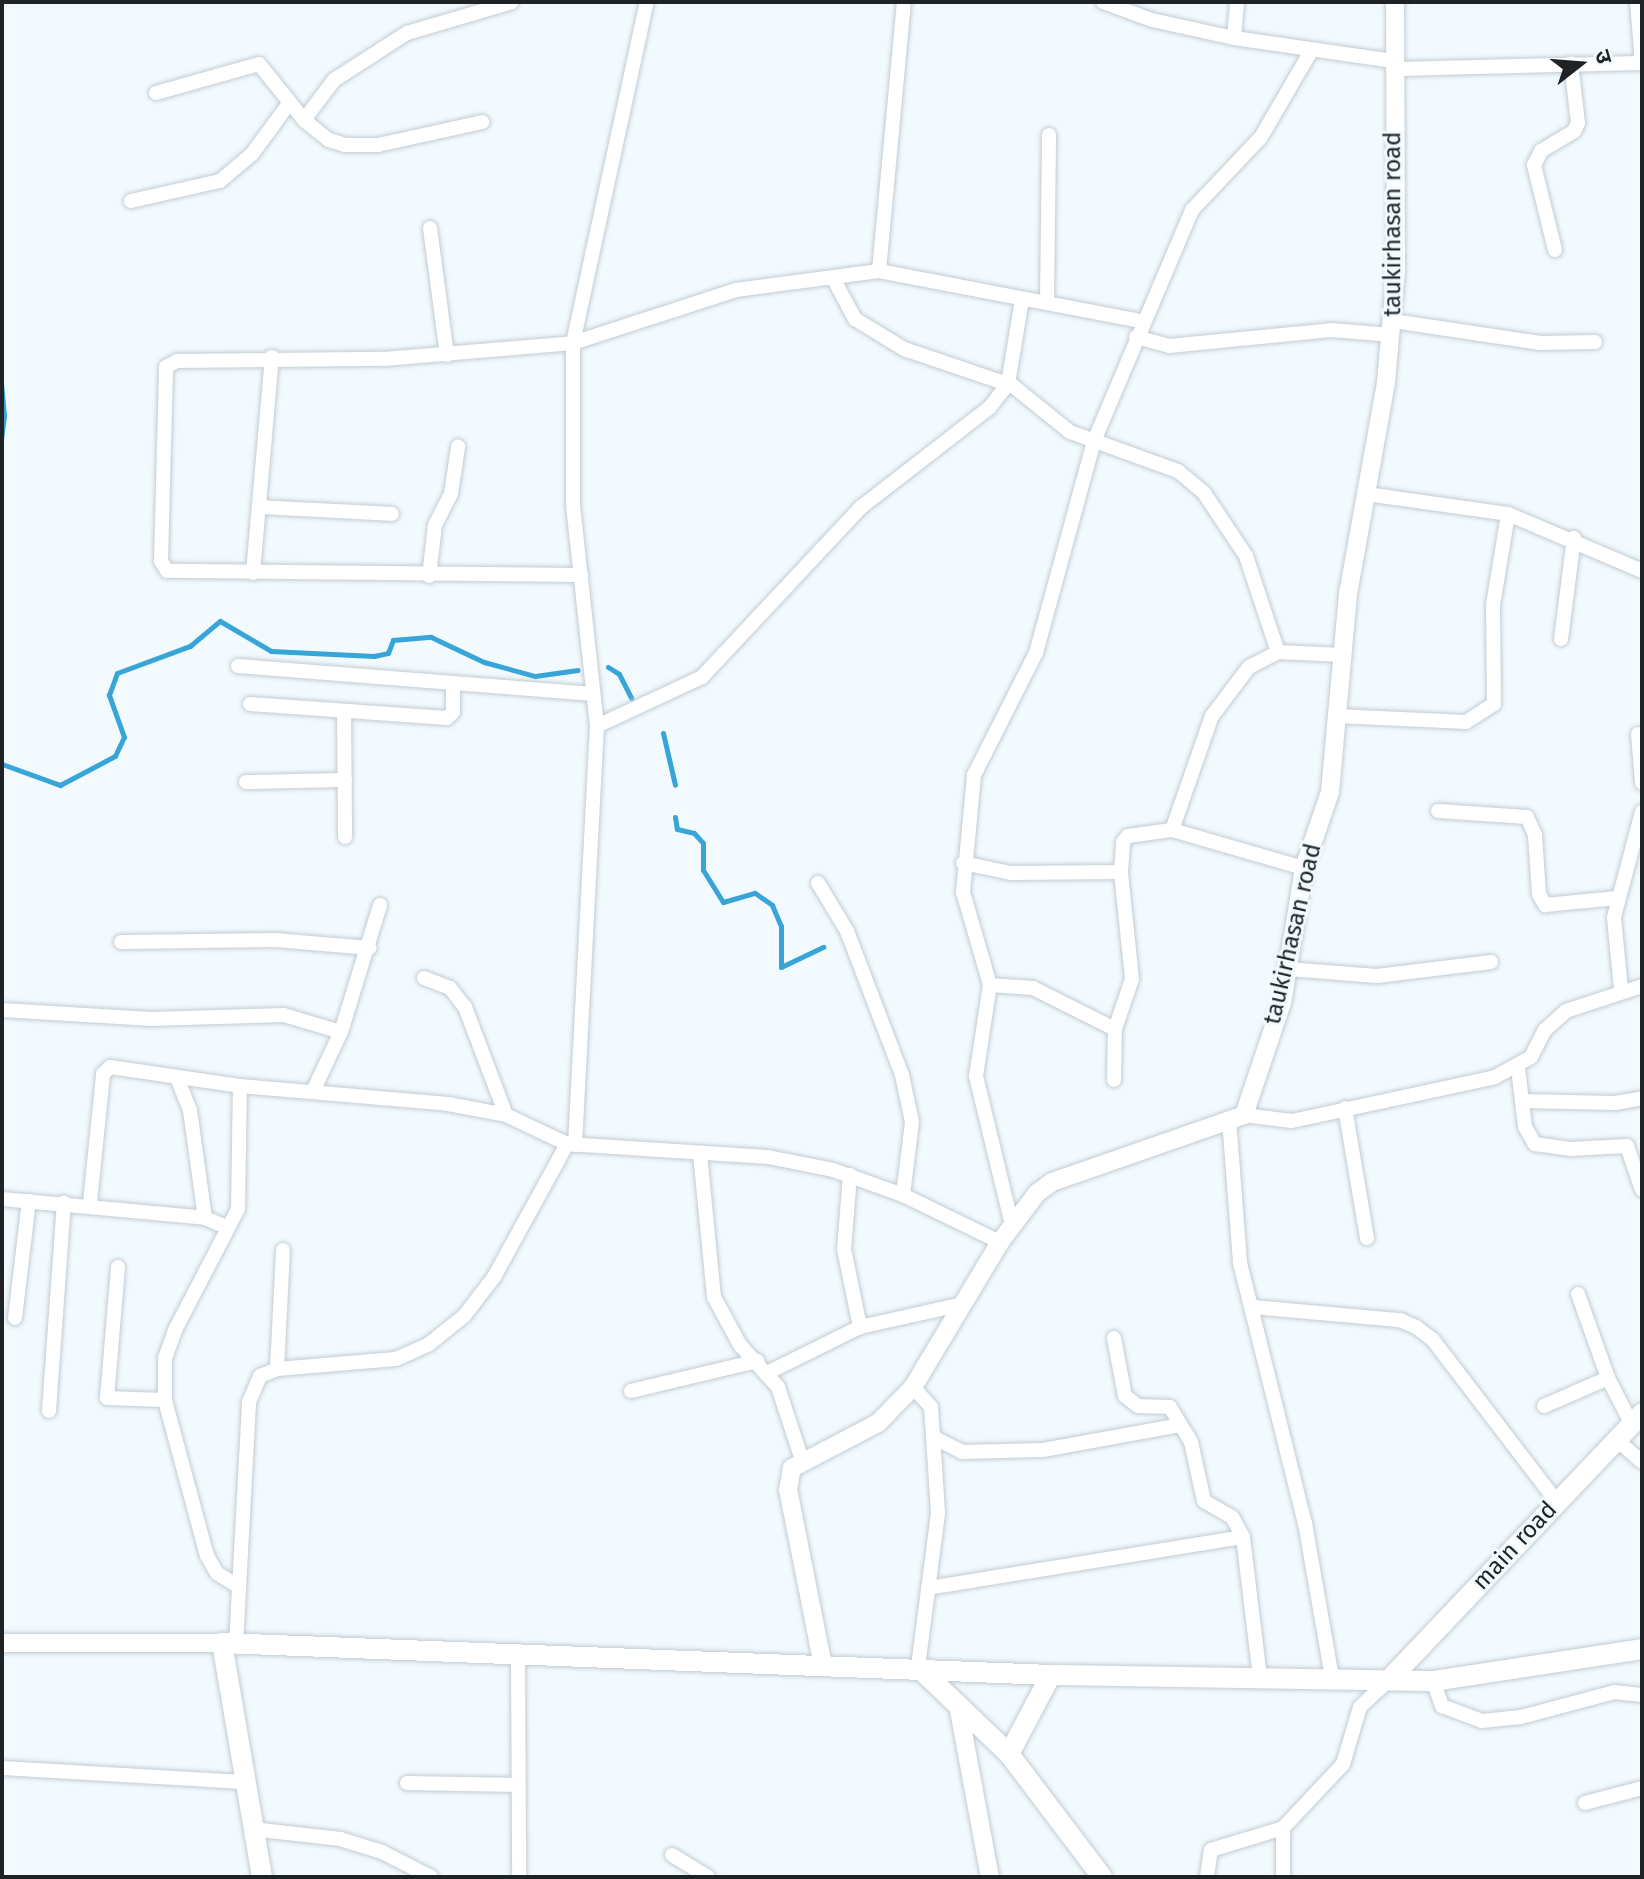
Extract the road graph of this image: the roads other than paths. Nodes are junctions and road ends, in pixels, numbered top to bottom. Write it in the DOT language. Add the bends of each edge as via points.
graph roads {
  1 [pos="512,2"];
  2 [pos="647,2"];
  3 [pos="904,2"];
  4 [pos="1103,2"];
  5 [pos="1237,2"];
  6 [pos="1395,2"];
  7 [pos="1637,2"];
  8 [pos="1234,38"];
  9 [pos="1311,51"];
  10 [pos="1571,63"];
  11 [pos="1393,65"];
  12 [pos="156,93"];
  13 [pos="290,102"];
  14 [pos="304,120"];
  15 [pos="483,122"];
  16 [pos="1049,135"];
  17 [pos="131,201"];
  18 [pos="430,228"];
  19 [pos="1555,250"];
  20 [pos="879,271"];
  21 [pos="833,278"];
  22 [pos="1022,299"];
  23 [pos="1047,302"];
  24 [pos="1141,321"];
  25 [pos="1393,328"];
  26 [pos="1136,337"];
  27 [pos="1595,342"];
  28 [pos="573,343"];
  29 [pos="447,355"];
  30 [pos="272,357"];
  31 [pos="1015,388"];
  32 [pos="1094,441"];
  33 [pos="458,447"];
  34 [pos="1366,494"];
  35 [pos="259,507"];
  36 [pos="392,514"];
  37 [pos="1508,514"];
  38 [pos="1574,538"];
  39 [pos="1642,571"];
  40 [pos="253,573"];
  41 [pos="581,575"];
  42 [pos="429,576"];
  43 [pos="1561,639"];
  44 [pos="1278,652"];
  45 [pos="1342,655"];
  46 [pos="238,666"];
  47 [pos="453,683"];
  48 [pos="590,694"];
  49 [pos="250,704"];
  50 [pos="344,711"];
  51 [pos="1337,716"];
  52 [pos="597,726"];
  53 [pos="1638,734"];
  54 [pos="345,780"];
  55 [pos="246,782"];
  56 [pos="1642,783"];
  57 [pos="1438,811"];
  58 [pos="1642,812"];
  59 [pos="1172,830"];
  60 [pos="345,837"];
  61 [pos="963,863"];
  62 [pos="1304,868"];
  63 [pos="1121,872"];
  64 [pos="818,883"];
  65 [pos="1617,898"];
  66 [pos="380,905"];
  67 [pos="121,942"];
  68 [pos="370,948"];
  69 [pos="1491,962"];
  70 [pos="1288,969"];
  71 [pos="424,978"];
  72 [pos="990,985"];
  73 [pos="1642,986"];
  74 [pos="1621,989"];
  75 [pos="2,1010"];
  76 [pos="1115,1029"];
  77 [pos="341,1032"];
  78 [pos="1518,1068"];
  79 [pos="177,1078"];
  80 [pos="1114,1080"];
  81 [pos="240,1086"];
  82 [pos="314,1089"];
  83 [pos="1642,1098"];
  84 [pos="1522,1101"];
  85 [pos="1345,1108"];
  86 [pos="506,1115"];
  87 [pos="1236,1117"];
  88 [pos="571,1144"];
  89 [pos="700,1154"];
  90 [pos="850,1175"];
  91 [pos="1642,1190"];
  92 [pos="903,1195"];
  93 [pos="2,1199"];
  94 [pos="29,1201"];
  95 [pos="64,1203"];
  96 [pos="90,1203"];
  97 [pos="205,1218"];
  98 [pos="1012,1225"];
  99 [pos="226,1227"];
  100 [pos="1367,1238"];
  101 [pos="1000,1242"];
  102 [pos="283,1250"];
  103 [pos="118,1267"];
  104 [pos="1578,1294"];
  105 [pos="963,1304"];
  106 [pos="1253,1307"];
  107 [pos="15,1318"];
  108 [pos="860,1327"];
  109 [pos="1114,1338"];
  110 [pos="757,1361"];
  111 [pos="277,1369"];
  112 [pos="769,1372"];
  113 [pos="1608,1378"];
  114 [pos="913,1387"];
  115 [pos="631,1391"];
  116 [pos="165,1400"];
  117 [pos="1544,1406"];
  118 [pos="49,1411"];
  119 [pos="1637,1419"];
  120 [pos="1180,1425"];
  121 [pos="933,1437"];
  122 [pos="1618,1441"];
  123 [pos="802,1460"];
  124 [pos="1642,1462"];
  125 [pos="1557,1502"];
  126 [pos="1243,1537"];
  127 [pos="236,1585"];
  128 [pos="928,1588"];
  129 [pos="2,1643"];
  130 [pos="229,1644"];
  131 [pos="1642,1649"];
  132 [pos="518,1657"];
  133 [pos="823,1666"];
  134 [pos="918,1667"];
  135 [pos="1051,1675"];
  136 [pos="1260,1677"];
  137 [pos="1332,1677"];
  138 [pos="1389,1680"];
  139 [pos="1433,1681"];
  140 [pos="1642,1695"];
  141 [pos="958,1705"];
  142 [pos="1009,1754"];
  143 [pos="2,1768"];
  144 [pos="244,1782"];
  145 [pos="407,1783"];
  146 [pos="519,1785"];
  147 [pos="1642,1788"];
  148 [pos="1585,1803"];
  149 [pos="1283,1828"];
  150 [pos="252,1829"];
  151 [pos="672,1855"];
  152 [pos="262,1877"];
  153 [pos="431,1877"];
  154 [pos="519,1877"];
  155 [pos="708,1877"];
  156 [pos="990,1877"];
  157 [pos="1102,1877"];
  158 [pos="1207,1877"];
  159 [pos="1283,1877"];
  1 -- 14 [label="street" via="407,33 334,80"];
  2 -- 28 [label="street"];
  3 -- 20 [label="street"];
  4 -- 8 [label="street" via="1152,20"];
  5 -- 8 [label="street"];
  6 -- 11 [label="street, taukirhasan road"];
  7 -- 10 [label="street" via="1642,63"];
  8 -- 9 [label="street"];
  9 -- 11 [label="street"];
  9 -- 24 [label="street" via="1261,137 1192,210"];
  10 -- 11 [label="street"];
  10 -- 19 [label="street" via="1578,123 1541,151 1534,165"];
  11 -- 25 [label="street, taukirhasan road"];
  12 -- 13 [label="street" via="259,64"];
  13 -- 14 [label="street"];
  13 -- 17 [label="street" via="252,154 220,181"];
  14 -- 15 [label="street" via="329,140 378,145"];
  16 -- 23 [label="street"];
  18 -- 29 [label="street"];
  20 -- 21 [label="street"];
  20 -- 22 [label="street"];
  21 -- 28 [label="street" via="736,290"];
  21 -- 31 [label="street" via="855,319 892,342"];
  22 -- 23 [label="street"];
  22 -- 31 [label="street"];
  23 -- 24 [label="street"];
  24 -- 26 [label="street"];
  25 -- 26 [label="street" via="1169,346"];
  25 -- 27 [label="street" via="1540,343"];
  25 -- 34 [label="street, taukirhasan road"];
  26 -- 32 [label="street"];
  28 -- 29 [label="street"];
  28 -- 41 [label="street" via="571,453"];
  29 -- 30 [label="street"];
  30 -- 35 [label="street"];
  30 -- 40 [label="street" via="177,361 166,367 163,379 164,567 172,572"];
  31 -- 32 [label="street" via="1070,432"];
  31 -- 52 [label="street" via="860,508 702,677"];
  32 -- 44 [label="street" via="1178,471 1204,493 1246,556"];
  32 -- 61 [label="street" via="1036,653 974,775"];
  33 -- 42 [label="street" via="451,494 435,525"];
  34 -- 37 [label="street"];
  34 -- 45 [label="street, taukirhasan road"];
  35 -- 36 [label="street"];
  35 -- 40 [label="street"];
  37 -- 38 [label="street"];
  37 -- 51 [label="street" via="1493,605 1494,704 1466,722"];
  38 -- 39 [label="street"];
  38 -- 43 [label="street"];
  40 -- 42 [label="street"];
  41 -- 42 [label="street"];
  41 -- 48 [label="street"];
  44 -- 45 [label="street"];
  44 -- 59 [label="street" via="1249,667 1224,696"];
  45 -- 51 [label="street, taukirhasan road"];
  46 -- 47 [label="street"];
  47 -- 48 [label="street"];
  47 -- 50 [label="street" via="453,712 447,718"];
  48 -- 52 [label="street"];
  49 -- 50 [label="street"];
  50 -- 54 [label="street"];
  51 -- 62 [label="street, taukirhasan road" via="1330,792"];
  52 -- 88 [label="street"];
  53 -- 56 [label="street"];
  54 -- 55 [label="street"];
  54 -- 60 [label="street"];
  57 -- 65 [label="street" via="1527,817 1535,835 1539,894 1545,905"];
  58 -- 65 [label="street"];
  59 -- 62 [label="street"];
  59 -- 63 [label="street" via="1128,836"];
  61 -- 63 [label="street" via="1011,873"];
  61 -- 72 [label="street" via="963,892"];
  62 -- 70 [label="street, taukirhasan road"];
  63 -- 76 [label="street" via="1132,979"];
  64 -- 92 [label="street" via="847,931 902,1075 912,1122"];
  65 -- 74 [label="street" via="1614,938"];
  66 -- 68 [label="street"];
  67 -- 68 [label="street" via="275,940"];
  68 -- 77 [label="street"];
  69 -- 70 [label="street" via="1419,974"];
  70 -- 87 [label="street, taukirhasan road" via="1282,1003"];
  71 -- 86 [label="street" via="450,988 465,1007"];
  72 -- 76 [label="street" via="1033,988"];
  72 -- 98 [label="street" via="976,1076"];
  73 -- 74 [label="street"];
  74 -- 78 [label="street" via="1555,1018"];
  75 -- 77 [label="street" via="152,1019 284,1015"];
  76 -- 80 [label="street"];
  77 -- 82 [label="street"];
  78 -- 84 [label="street"];
  78 -- 85 [label="street"];
  79 -- 81 [label="street"];
  79 -- 96 [label="street" via="107,1068"];
  79 -- 97 [label="street" via="190,1110"];
  81 -- 82 [label="street"];
  81 -- 99 [label="street" via="240,1194"];
  82 -- 86 [label="street"];
  83 -- 84 [label="street" via="1615,1103"];
  84 -- 91 [label="street" via="1525,1127 1535,1144 1570,1149 1627,1146"];
  85 -- 87 [label="street" via="1292,1121"];
  85 -- 100 [label="street"];
  86 -- 88 [label="street"];
  87 -- 98 [label="street" via="1052,1182"];
  87 -- 106 [label="street" via="1240,1263"];
  88 -- 89 [label="street"];
  88 -- 111 [label="street" via="494,1277 464,1316 429,1344 396,1359"];
  89 -- 90 [label="street" via="768,1157"];
  89 -- 110 [label="street" via="714,1297 723,1320"];
  90 -- 92 [label="street"];
  90 -- 108 [label="street" via="844,1249"];
  92 -- 101 [label="street"];
  93 -- 94 [label="street"];
  94 -- 95 [label="street"];
  94 -- 107 [label="street"];
  95 -- 96 [label="street"];
  95 -- 118 [label="street"];
  96 -- 97 [label="street"];
  97 -- 99 [label="street"];
  98 -- 101 [label="street"];
  99 -- 116 [label="street" via="165,1358"];
  101 -- 105 [label="street"];
  102 -- 111 [label="street"];
  103 -- 116 [label="street" via="107,1398"];
  104 -- 113 [label="street"];
  105 -- 108 [label="street"];
  105 -- 114 [label="street"];
  106 -- 125 [label="street" via="1400,1320 1416,1327 1433,1340"];
  106 -- 137 [label="street" via="1305,1523"];
  108 -- 112 [label="street"];
  109 -- 120 [label="street" via="1125,1396 1138,1406 1170,1407"];
  110 -- 112 [label="street"];
  110 -- 115 [label="street"];
  111 -- 127 [label="street" via="260,1376 249,1402"];
  112 -- 123 [label="street"];
  113 -- 117 [label="street"];
  113 -- 119 [label="street"];
  114 -- 121 [label="street" via="931,1407"];
  114 -- 123 [label="street" via="878,1423"];
  116 -- 127 [label="street" via="207,1556 217,1573"];
  119 -- 122 [label="main road, main road"];
  120 -- 121 [label="street" via="1043,1450 962,1452"];
  120 -- 126 [label="street" via="1191,1442 1204,1501 1232,1517"];
  121 -- 128 [label="street" via="938,1513"];
  122 -- 124 [label="street"];
  122 -- 125 [label="main road, main road"];
  123 -- 133 [label="street" via="792,1468 788,1490"];
  125 -- 138 [label="main road, main road"];
  126 -- 128 [label="street"];
  126 -- 136 [label="street"];
  127 -- 130 [label="street"];
  128 -- 134 [label="street"];
  129 -- 130 [label="street"];
  130 -- 132 [label="main road"];
  130 -- 144 [label="main road"];
  131 -- 139 [label="main road"];
  132 -- 133 [label="main road"];
  132 -- 146 [label="street"];
  133 -- 134 [label="main road"];
  134 -- 135 [label="main road"];
  134 -- 141 [label="main road"];
  135 -- 136 [label="main road"];
  135 -- 142 [label="main road"];
  136 -- 137 [label="main road"];
  137 -- 138 [label="main road"];
  138 -- 139 [label="main road"];
  138 -- 149 [label="street" via="1360,1707 1343,1764"];
  139 -- 140 [label="street" via="1442,1706 1482,1721 1521,1717 1614,1692"];
  141 -- 142 [label="main road"];
  141 -- 156 [label="street"];
  142 -- 157 [label="main road"];
  143 -- 144 [label="street"];
  144 -- 150 [label="main road"];
  145 -- 146 [label="street"];
  146 -- 154 [label="street"];
  147 -- 148 [label="street"];
  149 -- 158 [label="street" via="1211,1850"];
  149 -- 159 [label="street"];
  150 -- 152 [label="main road"];
  150 -- 153 [label="street" via="340,1839"];
  151 -- 155 [label="street"];
}
